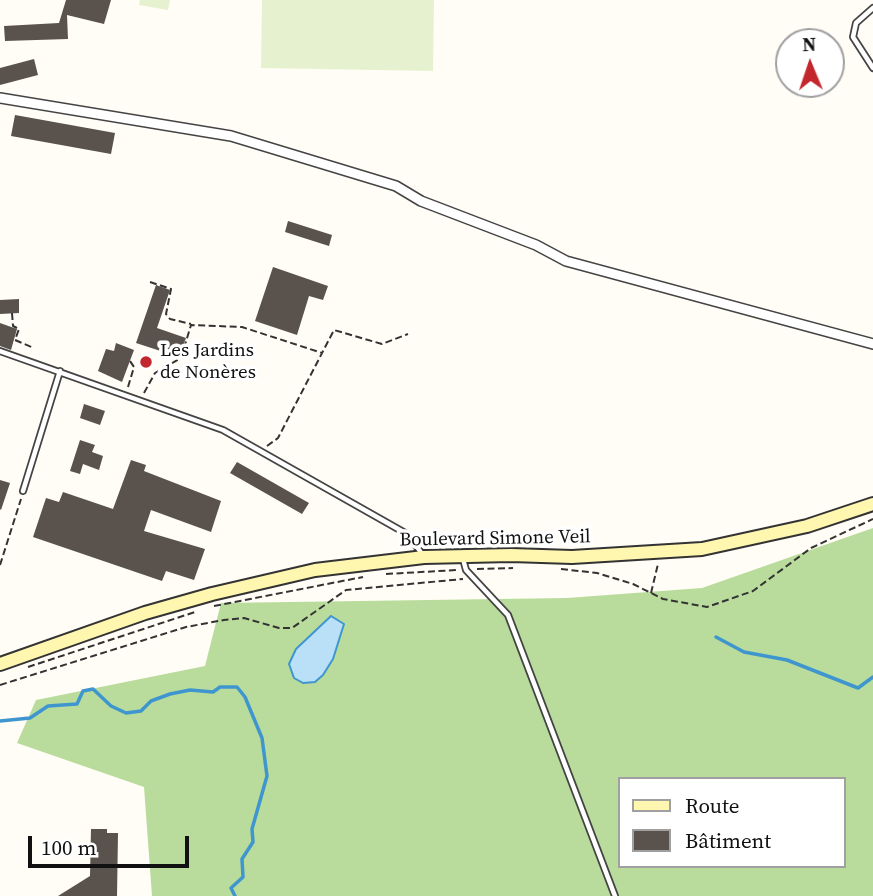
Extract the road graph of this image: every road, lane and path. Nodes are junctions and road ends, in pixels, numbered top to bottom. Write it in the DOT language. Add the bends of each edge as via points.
graph roads {
  1 [pos="873,8"];
  2 [pos="873,68"];
  3 [pos="0,97"];
  4 [pos="150,282"];
  5 [pos="12,313"];
  6 [pos="191,324"];
  7 [pos="408,334"];
  8 [pos="873,344"];
  9 [pos="34,348"];
  10 [pos="0,351"];
  11 [pos="322,353"];
  12 [pos="130,361"];
  13 [pos="60,371"];
  14 [pos="126,395"];
  15 [pos="141,400"];
  16 [pos="256,448"];
  17 [pos="23,491"];
  18 [pos="873,504"];
  19 [pos="873,519"];
  20 [pos="661,553"];
  21 [pos="462,555"];
  22 [pos="424,557"];
  23 [pos="0,565"];
  24 [pos="519,567"];
  25 [pos="554,569"];
  26 [pos="466,570"];
  27 [pos="386,574"];
  28 [pos="363,577"];
  29 [pos="650,594"];
  30 [pos="208,608"];
  31 [pos="195,612"];
  32 [pos="0,664"];
  33 [pos="20,669"];
  34 [pos="0,685"];
  35 [pos="615,896"];
  1 -- 2 [label="lane" via="856,23 853,37"];
  3 -- 8 [label="street" via="232,136 396,186 421,201 566,261"];
  4 -- 6 [label="path" via="171,289 166,314 170,319"];
  5 -- 9 [label="path" via="13,326 19,329 15,340"];
  6 -- 11 [label="path" via="242,327"];
  6 -- 15 [label="path" via="181,358 155,373"];
  7 -- 11 [label="path" via="382,344 334,330"];
  10 -- 13 [label="lane"];
  11 -- 16 [label="path" via="278,438 269,446"];
  12 -- 14 [label="path" via="134,367"];
  13 -- 14 [label="lane"];
  13 -- 17 [label="lane"];
  14 -- 15 [label="lane"];
  15 -- 16 [label="lane" via="223,430"];
  16 -- 22 [label="lane" via="407,534"];
  17 -- 23 [label="path"];
  18 -- 20 [label="main road, Boulevard Simone Veil" via="762,538"];
  19 -- 29 [label="path" via="811,548 753,591 720,605 697,606"];
  20 -- 21 [label="main road, Boulevard Simone Veil"];
  20 -- 29 [label="path"];
  21 -- 22 [label="main road, Boulevard Simone Veil"];
  21 -- 26 [label="lane"];
  22 -- 32 [label="main road, Boulevard Simone Veil" via="315,570 212,594"];
  24 -- 26 [label="path"];
  25 -- 29 [label="path" via="597,573"];
  26 -- 27 [label="path"];
  26 -- 34 [label="path" via="461,581 346,590 292,628 244,618 186,627"];
  26 -- 35 [label="lane" via="508,615"];
  28 -- 30 [label="path"];
  31 -- 33 [label="path"];
}
